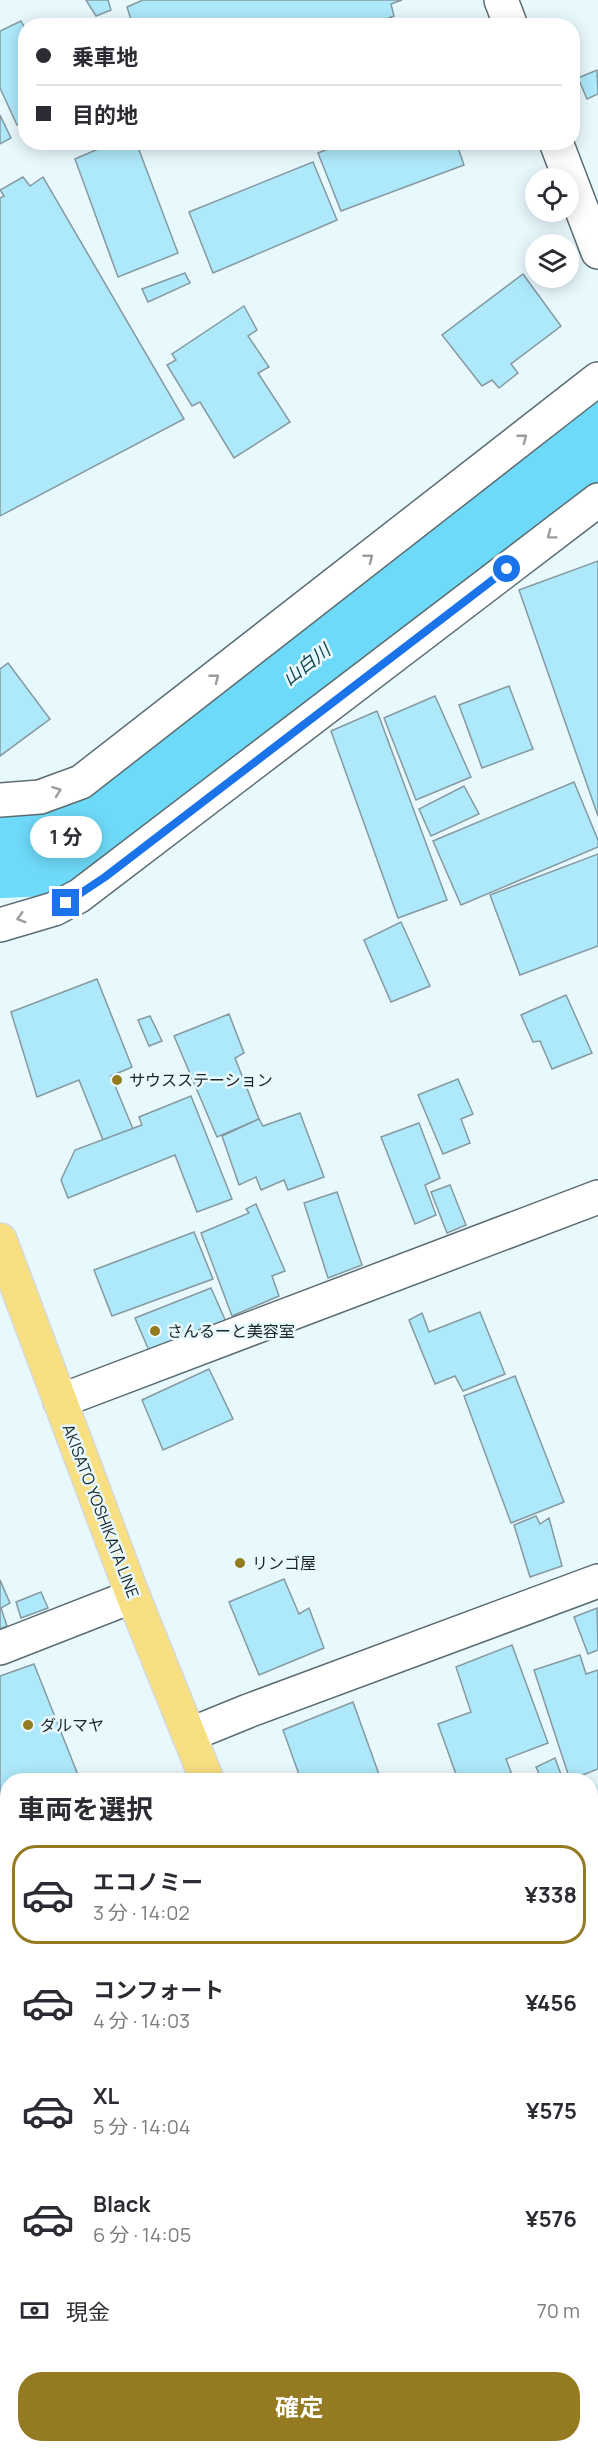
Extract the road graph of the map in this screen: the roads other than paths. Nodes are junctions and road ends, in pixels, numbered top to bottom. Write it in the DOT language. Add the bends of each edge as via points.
graph roads {
  1 [pos="501,0"];
  2 [pos="508,18"];
  3 [pos="559,150"];
  4 [pos="598,252"];
  5 [pos="598,379"];
  6 [pos="598,500"];
  7 [pos="0,800"];
  8 [pos="0,925"];
  9 [pos="598,1197"];
  10 [pos="0,1240"];
  11 [pos="60,1401"];
  12 [pos="598,1581"];
  13 [pos="133,1596"];
  14 [pos="0,1648"];
  15 [pos="189,1735"];
  16 [pos="204,1773"];
  1 -- 2 [label="street"];
  3 -- 4 [label="street"];
  7 -- 5 [label="street, one-way" via="40,797 81,782"];
  6 -- 8 [label="street, one-way" via="79,896 54,909"];
  9 -- 11 [label="street"];
  10 -- 11 [label="main road, AKISATO YOSHIKATA LINE"];
  11 -- 13 [label="main road, AKISATO YOSHIKATA LINE"];
  12 -- 15 [label="street"];
  13 -- 14 [label="street"];
  13 -- 15 [label="main road, AKISATO YOSHIKATA LINE"];
  15 -- 16 [label="main road, AKISATO YOSHIKATA LINE"];
}
